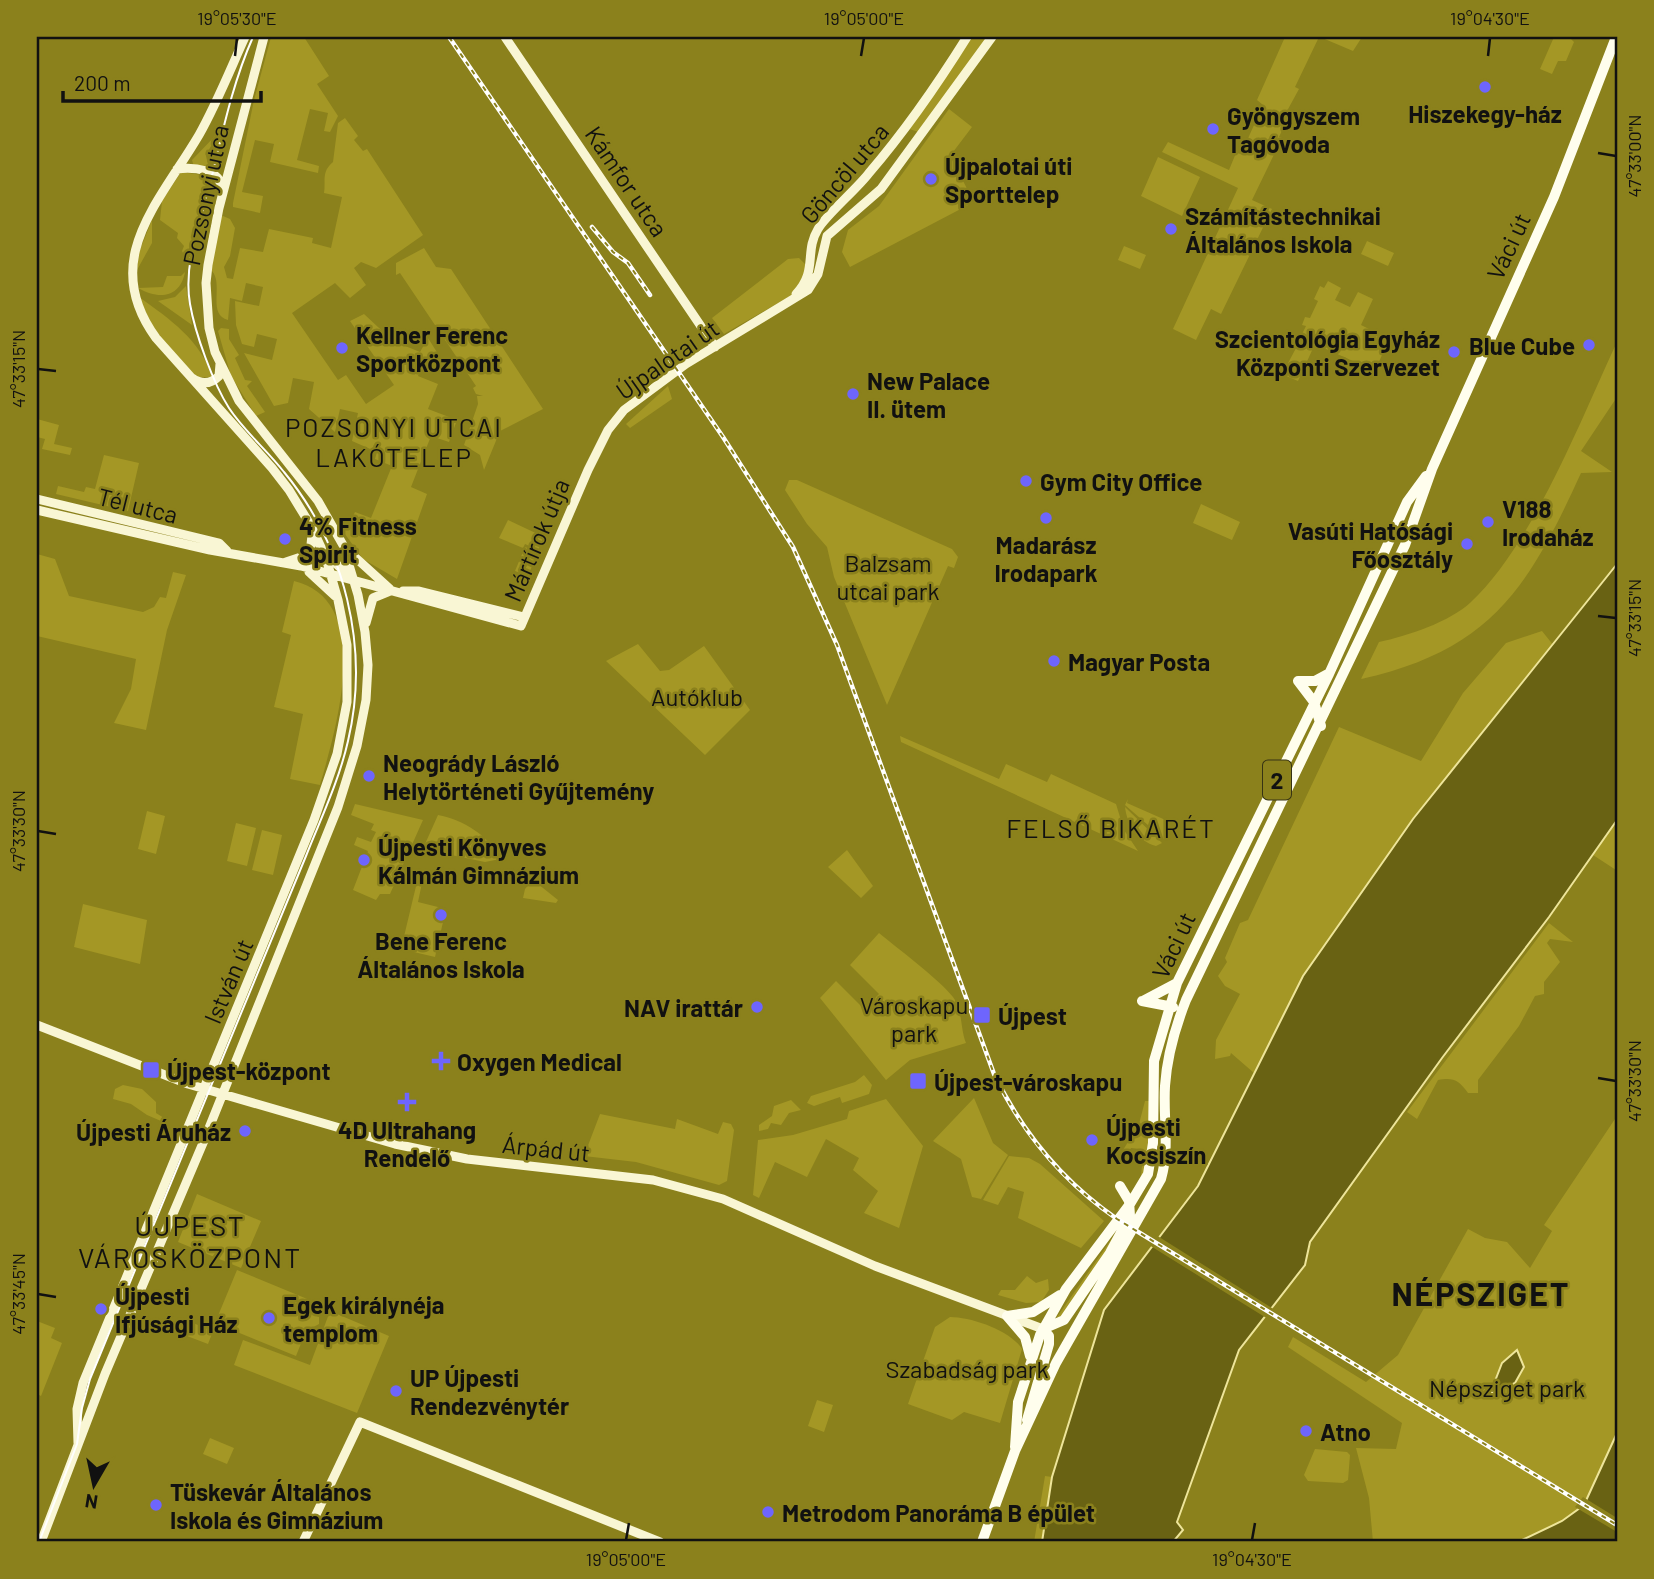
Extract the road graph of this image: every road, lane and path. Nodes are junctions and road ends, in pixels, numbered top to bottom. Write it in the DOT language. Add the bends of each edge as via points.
graph roads {
  1 [pos="245,37"];
  2 [pos="264,37"];
  3 [pos="505,37"];
  4 [pos="967,37"];
  5 [pos="992,37"];
  6 [pos="1616,37"];
  7 [pos="905,131"];
  8 [pos="924,132"];
  9 [pos="911,150"];
  10 [pos="177,169"];
  11 [pos="219,208"];
  12 [pos="789,300"];
  13 [pos="715,347"];
  14 [pos="220,363"];
  15 [pos="188,375"];
  16 [pos="1432,469"];
  17 [pos="588,470"];
  18 [pos="37,499"];
  19 [pos="37,510"];
  20 [pos="311,526"];
  21 [pos="343,545"];
  22 [pos="227,551"];
  23 [pos="323,551"];
  24 [pos="283,562"];
  25 [pos="301,566"];
  26 [pos="331,575"];
  27 [pos="355,581"];
  28 [pos="395,591"];
  29 [pos="338,600"];
  30 [pos="365,632"];
  31 [pos="1329,674"];
  32 [pos="1340,684"];
  33 [pos="1314,702"];
  34 [pos="1321,726"];
  35 [pos="332,768"];
  36 [pos="338,807"];
  37 [pos="1177,983"];
  38 [pos="1186,1000"];
  39 [pos="1168,1007"];
  40 [pos="37,1026"];
  41 [pos="203,1088"];
  42 [pos="222,1092"];
  43 [pos="1143,1184"];
  44 [pos="1130,1204"];
  45 [pos="1129,1234"];
  46 [pos="1110,1253"];
  47 [pos="1089,1285"];
  48 [pos="1066,1289"];
  49 [pos="1007,1315"];
  50 [pos="1043,1329"];
  51 [pos="1073,1329"];
  52 [pos="1030,1361"];
  53 [pos="1024,1434"];
  54 [pos="79,1445"];
  55 [pos="1014,1451"];
  56 [pos="41,1542"];
  57 [pos="303,1542"];
  58 [pos="660,1542"];
  59 [pos="982,1542"];
  1 -- 10 [label="street, Pozsonyi utca" via="219,100"];
  2 -- 11 [label="street, Pozsonyi utca"];
  3 -- 13 [label="street, Kámfor utca"];
  4 -- 7 [label="street, Göncöl utca"];
  5 -- 8 [label="street, Göncöl utca"];
  6 -- 16 [label="main road, Váci út / 2" via="1554,197"];
  7 -- 8 [label="street"];
  7 -- 9 [label="street"];
  7 -- 12 [label="street, Göncöl utca" via="820,225 808,276"];
  8 -- 9 [label="street, Göncöl utca"];
  9 -- 12 [label="street, Göncöl utca" via="881,189 827,236 814,282"];
  10 -- 11 [label="street" via="188,167 218,177"];
  10 -- 15 [label="street, Pozsonyi utca" via="140,234 133,285 140,316"];
  11 -- 14 [label="street, Pozsonyi utca" via="206,283 209,328"];
  12 -- 13 [label="street, Újpalotai út"];
  13 -- 17 [label="street, Újpalotai út" via="624,410"];
  14 -- 15 [label="street" via="219,376 211,382"];
  14 -- 21 [label="street, Pozsonyi utca" via="239,401 318,501"];
  15 -- 20 [label="street, Pozsonyi utca" via="281,479"];
  16 -- 31 [label="main road, Váci út / 2" via="1407,502"];
  16 -- 32 [label="main road, Váci út / 2" via="1405,545"];
  17 -- 28 [label="street, Mártírok útja" via="522,621 419,591"];
  18 -- 22 [label="street, Tél utca" via="219,543"];
  19 -- 22 [label="street, Tél utca"];
  20 -- 23 [label="street, Pozsonyi utca"];
  20 -- 24 [label="street" via="310,554"];
  21 -- 27 [label="street, Pozsonyi utca"];
  21 -- 28 [label="street"];
  22 -- 24 [label="street, Tél utca"];
  23 -- 26 [label="street, Pozsonyi utca"];
  23 -- 27 [label="street"];
  24 -- 25 [label="street, Tél utca"];
  25 -- 26 [label="street, Tél utca"];
  25 -- 29 [label="street"];
  26 -- 27 [label="street"];
  26 -- 29 [label="street, Pozsonyi utca"];
  27 -- 28 [label="street"];
  27 -- 30 [label="street, Pozsonyi utca"];
  28 -- 30 [label="street" via="373,599"];
  29 -- 35 [label="street, Pozsonyi utca" via="347,645 348,684 346,720"];
  30 -- 36 [label="street, Pozsonyi utca" via="366,700"];
  31 -- 32 [label="main road" via="1329,694"];
  31 -- 33 [label="main road, Váci út / 2"];
  31 -- 33 [label="main road" via="1315,681 1298,681"];
  32 -- 34 [label="main road, Váci út / 2"];
  33 -- 34 [label="main road"];
  33 -- 37 [label="main road, Váci út / 2"];
  34 -- 38 [label="main road, Váci út / 2"];
  35 -- 41 [label="street, István út" via="282,902"];
  36 -- 42 [label="street, István út"];
  37 -- 39 [label="main road, Váci út / 2"];
  37 -- 39 [label="main road" via="1142,1001"];
  38 -- 39 [label="main road"];
  38 -- 45 [label="main road, Váci út / 2" via="1168,1060 1164,1167"];
  39 -- 43 [label="main road, Váci út / 2" via="1154,1061 1152,1160"];
  40 -- 41 [label="street, Árpád út"];
  41 -- 42 [label="street, Árpád út"];
  41 -- 54 [label="street, István út" via="83,1383 77,1409"];
  42 -- 49 [label="street, Árpád út" via="448,1156 612,1174 688,1189 723,1199 875,1266"];
  42 -- 54 [label="street, István út"];
  43 -- 44 [label="main road, Váci út / 2"];
  43 -- 44 [label="main road" via="1119,1186"];
  44 -- 46 [label="main road" via="1130,1216"];
  44 -- 48 [label="main road, Váci út / 2"];
  45 -- 46 [label="main road"];
  45 -- 51 [label="main road, Váci út / 2"];
  46 -- 47 [label="main road"];
  47 -- 50 [label="main road" via="1064,1320"];
  47 -- 51 [label="main road"];
  48 -- 49 [label="main road" via="1041,1309"];
  48 -- 50 [label="main road, Váci út / 2"];
  49 -- 50 [label="street, Árpád út"];
  49 -- 52 [label="main road" via="1025,1337"];
  50 -- 52 [label="main road, Váci út / 2"];
  50 -- 53 [label="main road" via="1049,1344"];
  51 -- 53 [label="main road, Váci út / 2"];
  52 -- 55 [label="main road, Váci út / 2" via="1015,1421"];
  53 -- 55 [label="main road, Váci út / 2"];
  54 -- 56 [label="street, István út"];
  55 -- 59 [label="main road, Váci út / 2"];
  57 -- 58 [label="street" via="360,1422"];
}
